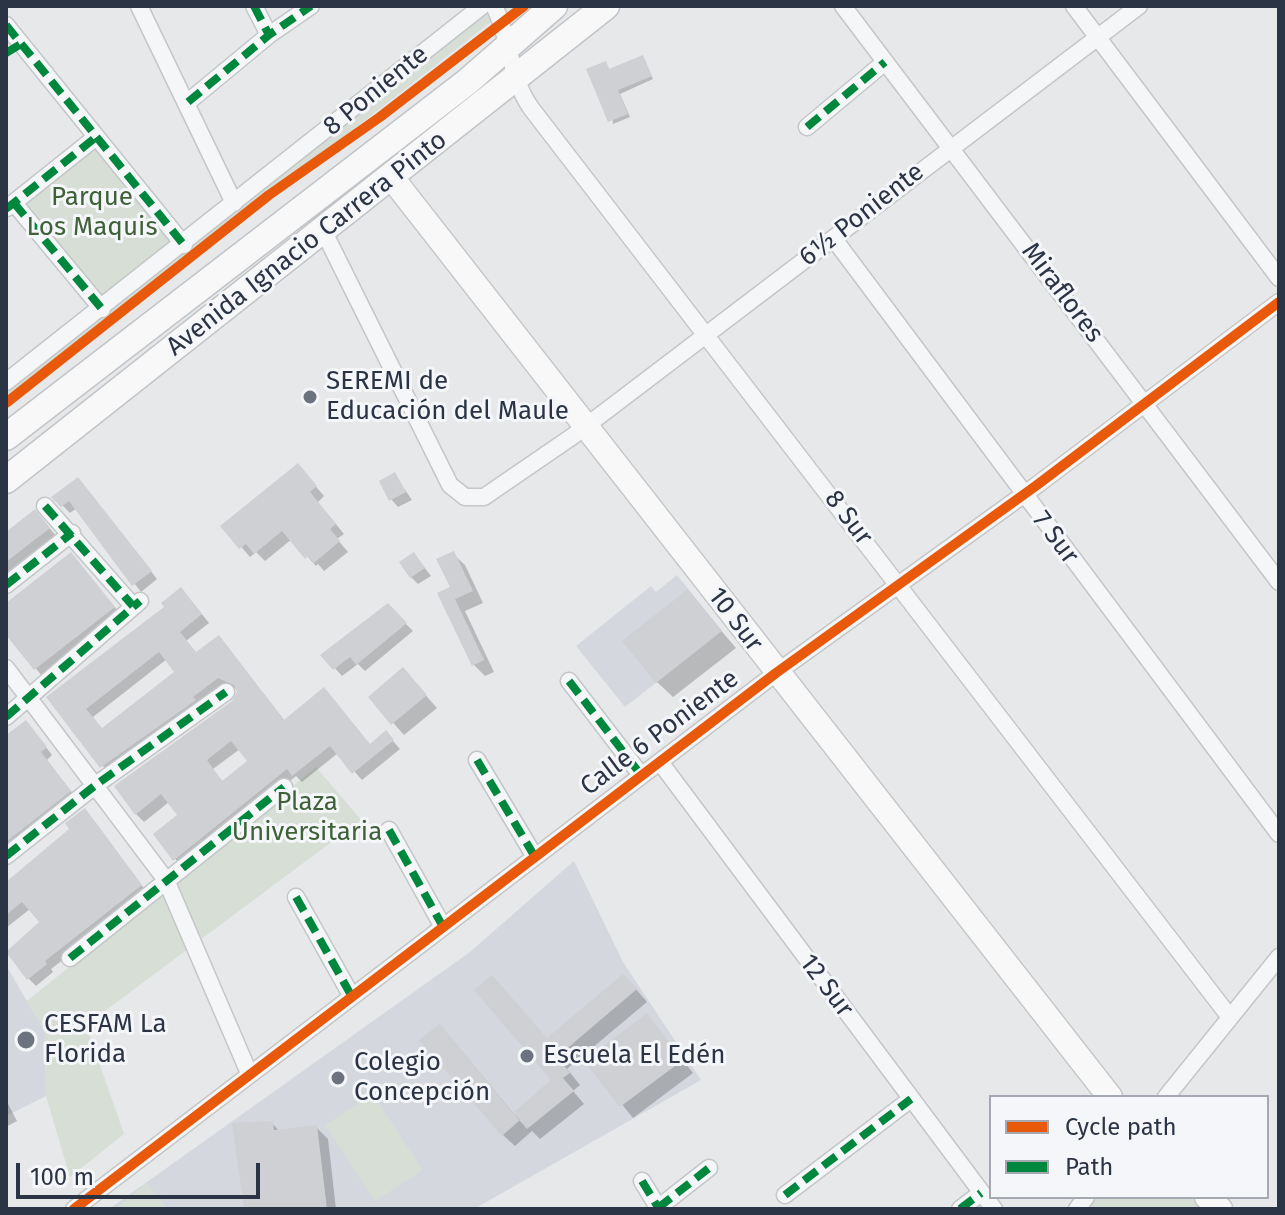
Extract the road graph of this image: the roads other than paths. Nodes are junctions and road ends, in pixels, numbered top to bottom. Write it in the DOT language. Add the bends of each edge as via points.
graph roads {
  1 [pos="139,6"];
  2 [pos="254,6"];
  3 [pos="311,6"];
  4 [pos="482,6"];
  5 [pos="494,6"];
  6 [pos="554,6"];
  7 [pos="606,6"];
  8 [pos="843,6"];
  9 [pos="1074,6"];
  10 [pos="1139,6"];
  11 [pos="6,25"];
  12 [pos="269,35"];
  13 [pos="1098,36"];
  14 [pos="21,44"];
  15 [pos="508,44"];
  16 [pos="6,53"];
  17 [pos="885,62"];
  18 [pos="516,79"];
  19 [pos="188,102"];
  20 [pos="807,127"];
  21 [pos="96,137"];
  22 [pos="952,147"];
  23 [pos="392,178"];
  24 [pos="234,203"];
  25 [pos="10,206"];
  26 [pos="324,232"];
  27 [pos="834,239"];
  28 [pos="184,245"];
  29 [pos="1279,278"];
  30 [pos="1279,302"];
  31 [pos="102,309"];
  32 [pos="708,334"];
  33 [pos="6,382"];
  34 [pos="1143,401"];
  35 [pos="587,425"];
  36 [pos="6,437"];
  37 [pos="6,480"];
  38 [pos="1022,495"];
  39 [pos="45,506"];
  40 [pos="72,533"];
  41 [pos="1279,582"];
  42 [pos="898,583"];
  43 [pos="6,585"];
  44 [pos="6,668"];
  45 [pos="776,673"];
  46 [pos="569,681"];
  47 [pos="226,692"];
  48 [pos="30,699"];
  49 [pos="6,717"];
  50 [pos="477,760"];
  51 [pos="660,762"];
  52 [pos="641,775"];
  53 [pos="97,784"];
  54 [pos="284,787"];
  55 [pos="389,830"];
  56 [pos="1279,834"];
  57 [pos="6,856"];
  58 [pos="535,857"];
  59 [pos="166,880"];
  60 [pos="296,897"];
  61 [pos="442,925"];
  62 [pos="1279,957"];
  63 [pos="70,958"];
  64 [pos="351,995"];
  65 [pos="1229,1016"];
  66 [pos="249,1073"];
  67 [pos="1108,1095"];
  68 [pos="1168,1095"];
  69 [pos="911,1099"];
  70 [pos="709,1168"];
  71 [pos="642,1181"];
  72 [pos="981,1193"];
  73 [pos="785,1195"];
  74 [pos="659,1208"];
  75 [pos="74,1209"];
  76 [pos="960,1209"];
  77 [pos="994,1209"];
  1 -- 19 [label="street"];
  2 -- 12 [label="street"];
  3 -- 12 [label="street"];
  4 -- 24 [label="street, 8 Poniente"];
  5 -- 15 [label="street, 8 Sur"];
  6 -- 15 [label="main road, Avenida Ignacio Carrera Pinto"];
  7 -- 18 [label="main road, Avenida Ignacio Carrera Pinto"];
  8 -- 17 [label="street, Miraflores"];
  9 -- 13 [label="street"];
  10 -- 13 [label="street, 6½ Poniente"];
  11 -- 14 [label="street"];
  12 -- 19 [label="street"];
  13 -- 22 [label="street, 6½ Poniente"];
  13 -- 29 [label="street"];
  14 -- 16 [label="street"];
  14 -- 21 [label="street"];
  15 -- 18 [label="street, 8 Sur"];
  15 -- 36 [label="main road, Avenida Ignacio Carrera Pinto" via="467,82"];
  17 -- 20 [label="street"];
  17 -- 22 [label="street, Miraflores"];
  18 -- 23 [label="main road, Avenida Ignacio Carrera Pinto"];
  18 -- 32 [label="street, 8 Sur" via="531,108"];
  19 -- 24 [label="street"];
  21 -- 25 [label="street"];
  21 -- 28 [label="street"];
  22 -- 27 [label="street, 6½ Poniente"];
  22 -- 34 [label="street, Miraflores"];
  23 -- 26 [label="main road, Avenida Ignacio Carrera Pinto"];
  23 -- 35 [label="street, 10 Sur"];
  24 -- 28 [label="street, 8 Poniente"];
  25 -- 31 [label="street"];
  26 -- 35 [label="street, 6½ Poniente" via="450,485 465,497 484,497"];
  26 -- 37 [label="main road, Avenida Ignacio Carrera Pinto"];
  27 -- 32 [label="street, 6½ Poniente"];
  27 -- 38 [label="street, 7 Sur"];
  28 -- 31 [label="street, 8 Poniente"];
  30 -- 34 [label="street, Calle 6 Poniente"];
  31 -- 33 [label="street, 8 Poniente"];
  32 -- 35 [label="street, 6½ Poniente"];
  32 -- 42 [label="street, 8 Sur"];
  34 -- 38 [label="street, Calle 6 Poniente"];
  34 -- 41 [label="street, Miraflores"];
  35 -- 45 [label="street, 10 Sur"];
  38 -- 42 [label="street, Calle 6 Poniente"];
  38 -- 56 [label="street, 7 Sur"];
  39 -- 40 [label="street"];
  40 -- 43 [label="street"];
  40 -- 48 [label="street" via="136,604"];
  42 -- 45 [label="street, Calle 6 Poniente"];
  42 -- 65 [label="street, 8 Sur"];
  44 -- 48 [label="street"];
  45 -- 51 [label="street, Calle 6 Poniente"];
  45 -- 67 [label="street, 10 Sur"];
  46 -- 52 [label="street"];
  47 -- 53 [label="street"];
  48 -- 49 [label="street"];
  48 -- 53 [label="street"];
  50 -- 58 [label="street"];
  51 -- 52 [label="street, Calle 6 Poniente"];
  51 -- 69 [label="street, 12 Sur"];
  52 -- 58 [label="street, Calle 6 Poniente"];
  53 -- 57 [label="street"];
  53 -- 59 [label="street"];
  54 -- 59 [label="street"];
  55 -- 61 [label="street"];
  58 -- 61 [label="street, Calle 6 Poniente"];
  59 -- 63 [label="street"];
  59 -- 66 [label="street"];
  60 -- 64 [label="street"];
  61 -- 64 [label="street, Calle 6 Poniente"];
  62 -- 65 [label="street"];
  64 -- 66 [label="street, Calle 6 Poniente"];
  65 -- 68 [label="street"];
  66 -- 75 [label="street, Calle 6 Poniente"];
  69 -- 72 [label="street, 12 Sur"];
  69 -- 73 [label="street"];
  70 -- 74 [label="street"];
  71 -- 74 [label="street"];
  72 -- 76 [label="street"];
  72 -- 77 [label="street, 12 Sur"];
}
